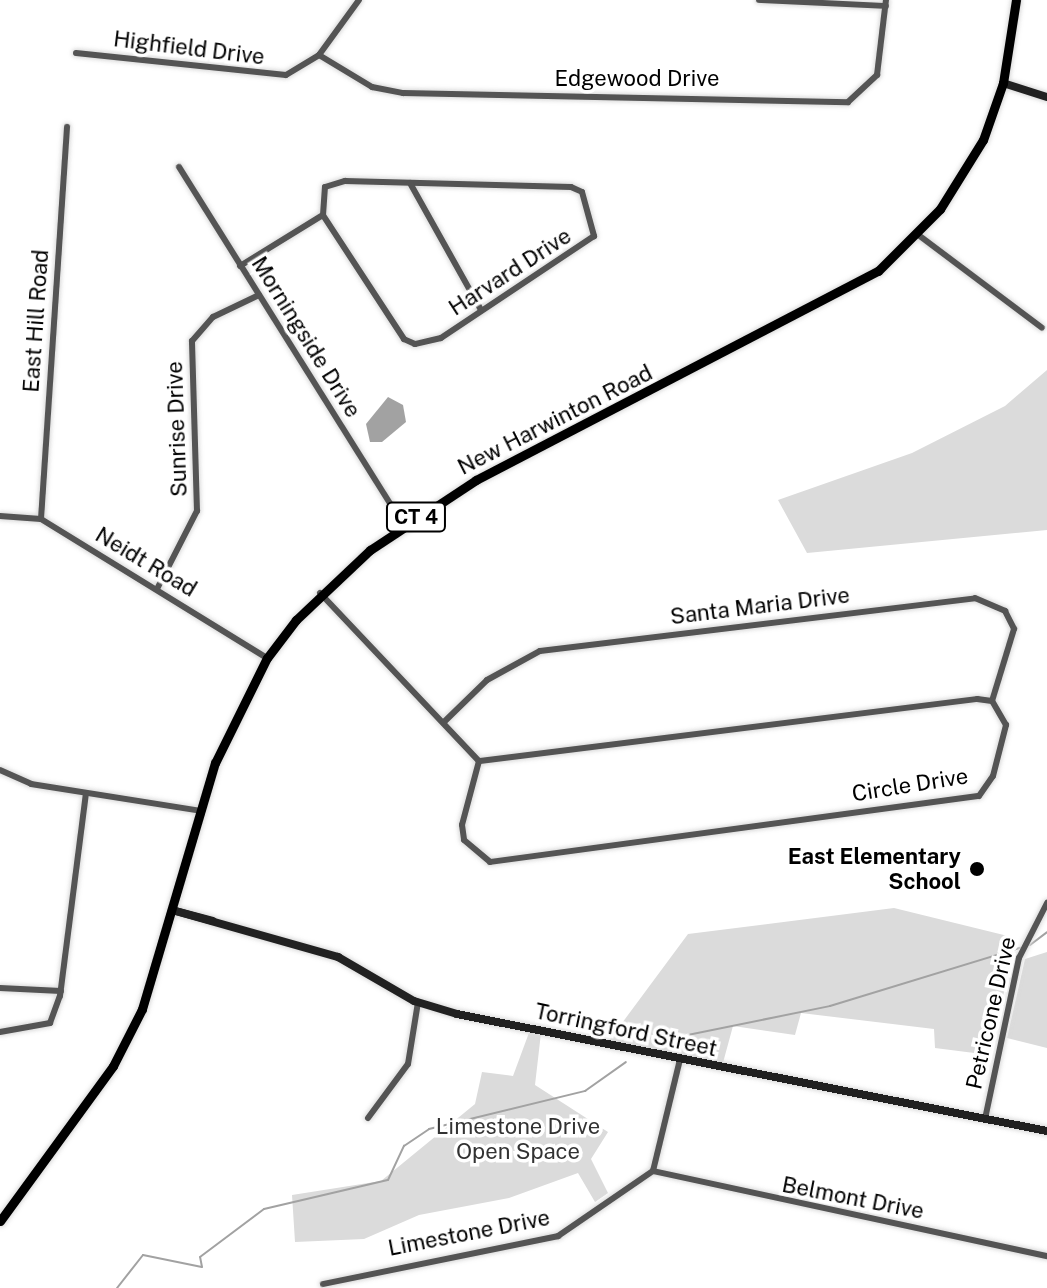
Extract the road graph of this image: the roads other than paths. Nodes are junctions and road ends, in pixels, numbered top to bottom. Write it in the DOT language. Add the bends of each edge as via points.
graph roads {
  1 [pos="359,0"];
  2 [pos="759,0"];
  3 [pos="1016,0"];
  4 [pos="886,3"];
  5 [pos="76,53"];
  6 [pos="319,55"];
  7 [pos="1003,83"];
  8 [pos="1047,97"];
  9 [pos="67,127"];
  10 [pos="179,167"];
  11 [pos="410,183"];
  12 [pos="323,215"];
  13 [pos="917,234"];
  14 [pos="240,266"];
  15 [pos="259,295"];
  16 [pos="481,310"];
  17 [pos="1042,328"];
  18 [pos="0,516"];
  19 [pos="41,519"];
  20 [pos="404,526"];
  21 [pos="157,589"];
  22 [pos="320,593"];
  23 [pos="267,658"];
  24 [pos="992,701"];
  25 [pos="444,722"];
  26 [pos="479,761"];
  27 [pos="0,770"];
  28 [pos="86,794"];
  29 [pos="201,811"];
  30 [pos="1047,903"];
  31 [pos="172,910"];
  32 [pos="0,988"];
  33 [pos="61,991"];
  34 [pos="418,1002"];
  35 [pos="0,1032"];
  36 [pos="680,1059"];
  37 [pos="368,1118"];
  38 [pos="985,1119"];
  39 [pos="1047,1131"];
  40 [pos="653,1171"];
  41 [pos="0,1221"];
  42 [pos="1047,1256"];
  43 [pos="323,1284"];
  1 -- 6 [label="street, Highfield Drive"];
  2 -- 4 [label="street"];
  3 -- 7 [label="main road, New Harwinton Road / CT 4"];
  4 -- 6 [label="street, Edgewood Drive" via="877,75 848,102 403,93 372,87"];
  5 -- 6 [label="street, Highfield Drive" via="273,76 302,70"];
  7 -- 8 [label="main road"];
  7 -- 13 [label="main road, New Harwinton Road / CT 4" via="959,181"];
  9 -- 19 [label="street, East Hill Road"];
  10 -- 14 [label="street, Morningside Drive"];
  11 -- 12 [label="street, Harvard Drive" via="345,181 325,187"];
  11 -- 16 [label="street"];
  11 -- 16 [label="street, Harvard Drive" via="582,192 594,236"];
  12 -- 14 [label="street"];
  12 -- 16 [label="street, Harvard Drive" via="404,339 427,344"];
  13 -- 17 [label="street"];
  13 -- 20 [label="main road, New Harwinton Road / CT 4" via="838,297 476,480"];
  14 -- 15 [label="street, Morningside Drive"];
  15 -- 20 [label="street, Morningside Drive"];
  15 -- 21 [label="street, Sunrise Drive" via="213,317 192,341 197,511"];
  18 -- 19 [label="street, Neidt Road"];
  19 -- 21 [label="street, Neidt Road"];
  20 -- 22 [label="main road, New Harwinton Road / CT 4"];
  21 -- 23 [label="street, Neidt Road"];
  22 -- 23 [label="main road, New Harwinton Road / CT 4"];
  22 -- 25 [label="street"];
  23 -- 29 [label="main road, New Harwinton Road / CT 4" via="233,721"];
  24 -- 25 [label="street, Santa Maria Drive" via="1014,629 1005,611 975,598 540,651 487,680"];
  24 -- 26 [label="street"];
  24 -- 26 [label="street, Circle Drive" via="1006,725 1003,746 979,796 506,863 477,856 464,840"];
  25 -- 26 [label="street"];
  27 -- 28 [label="street"];
  28 -- 29 [label="street"];
  28 -- 33 [label="street"];
  29 -- 31 [label="main road, New Harwinton Road / CT 4"];
  30 -- 38 [label="street, Petricone Drive" via="1035,917 1019,958"];
  31 -- 34 [label="main road, Torringford Street" via="351,962"];
  31 -- 41 [label="main road, New Harwinton Road / CT 4" via="142,1009 113,1066"];
  32 -- 33 [label="street"];
  33 -- 35 [label="street" via="50,1023"];
  34 -- 36 [label="main road, Torringford Street"];
  34 -- 37 [label="street" via="408,1064"];
  36 -- 38 [label="main road, Torringford Street"];
  36 -- 40 [label="street"];
  38 -- 39 [label="main road, Torringford Street"];
  40 -- 42 [label="street, Belmont Drive"];
  40 -- 43 [label="street, Limestone Drive" via="558,1236"];
}
